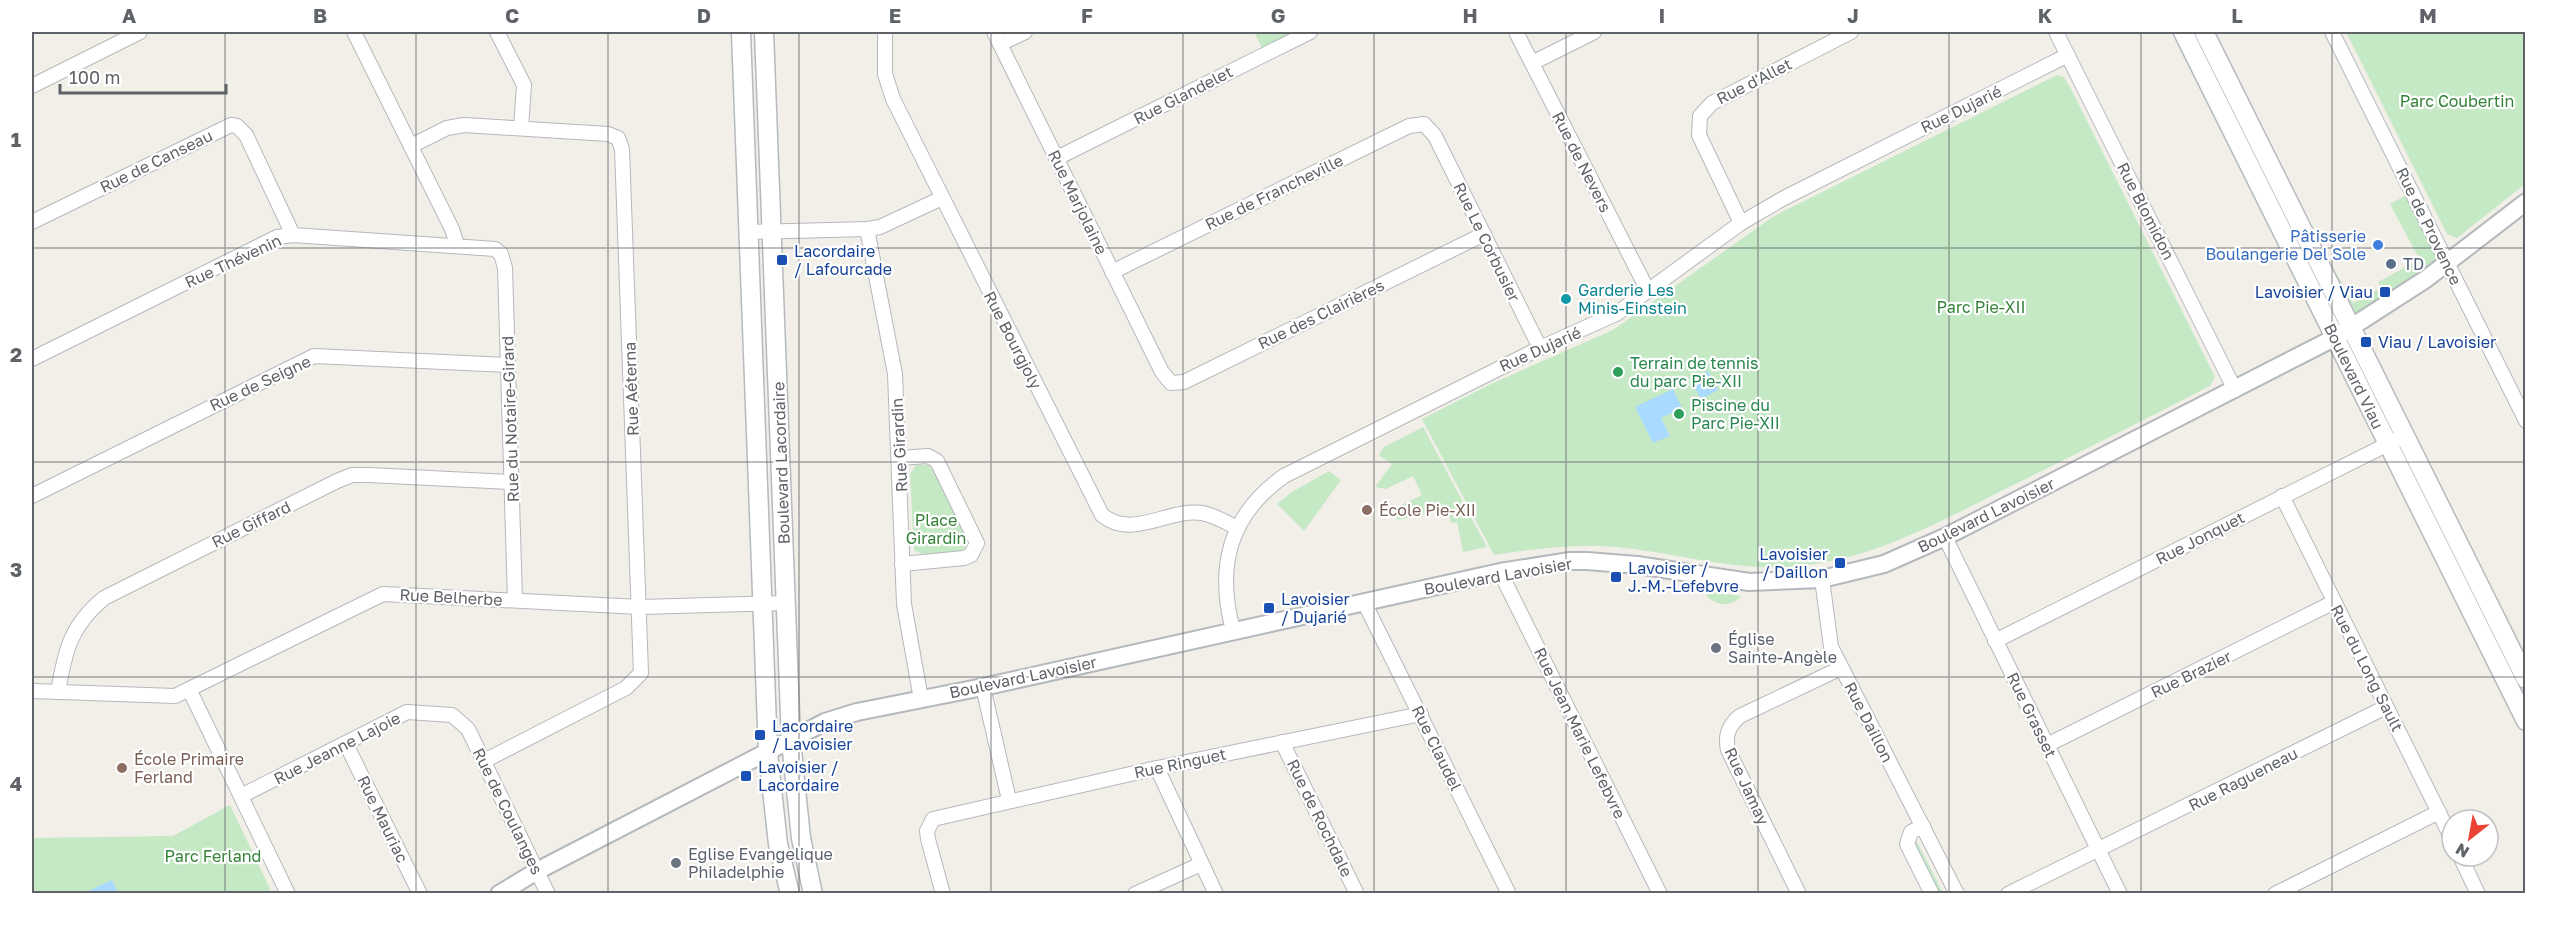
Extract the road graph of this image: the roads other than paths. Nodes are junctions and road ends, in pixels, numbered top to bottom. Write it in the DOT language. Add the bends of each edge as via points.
graph roads {
  1 [pos="140,32"];
  2 [pos="354,32"];
  3 [pos="497,32"];
  4 [pos="741,32"];
  5 [pos="764,32"];
  6 [pos="885,32"];
  7 [pos="1024,32"];
  8 [pos="1310,32"];
  9 [pos="1516,32"];
  10 [pos="1594,32"];
  11 [pos="1851,32"];
  12 [pos="2056,32"];
  13 [pos="2183,32"];
  14 [pos="2204,32"];
  15 [pos="2332,32"];
  16 [pos="997,38"];
  17 [pos="2068,55"];
  18 [pos="1532,63"];
  19 [pos="32,86"];
  20 [pos="521,128"];
  21 [pos="1435,136"];
  22 [pos="411,146"];
  23 [pos="1056,158"];
  24 [pos="942,198"];
  25 [pos="2526,202"];
  26 [pos="32,222"];
  27 [pos="1741,223"];
  28 [pos="867,229"];
  29 [pos="749,232"];
  30 [pos="771,232"];
  31 [pos="1484,234"];
  32 [pos="293,235"];
  33 [pos="457,245"];
  34 [pos="488,247"];
  35 [pos="2447,263"];
  36 [pos="1112,272"];
  37 [pos="1648,291"];
  38 [pos="2351,327"];
  39 [pos="2336,337"];
  40 [pos="1540,348"];
  41 [pos="32,359"];
  42 [pos="508,365"];
  43 [pos="1162,372"];
  44 [pos="2235,390"];
  45 [pos="2526,421"];
  46 [pos="2404,436"];
  47 [pos="2388,444"];
  48 [pos="900,458"];
  49 [pos="512,482"];
  50 [pos="32,496"];
  51 [pos="2282,496"];
  52 [pos="1237,528"];
  53 [pos="1945,537"];
  54 [pos="902,564"];
  55 [pos="1500,572"];
  56 [pos="1822,579"];
  57 [pos="515,600"];
  58 [pos="1364,602"];
  59 [pos="764,603"];
  60 [pos="786,603"];
  61 [pos="2334,603"];
  62 [pos="640,607"];
  63 [pos="1233,630"];
  64 [pos="1995,641"];
  65 [pos="1841,668"];
  66 [pos="2526,679"];
  67 [pos="983,687"];
  68 [pos="32,691"];
  69 [pos="190,691"];
  70 [pos="58,692"];
  71 [pos="921,699"];
  72 [pos="2386,707"];
  73 [pos="1421,714"];
  74 [pos="2526,720"];
  75 [pos="468,729"];
  76 [pos="791,741"];
  77 [pos="1282,742"];
  78 [pos="346,744"];
  79 [pos="2047,745"];
  80 [pos="768,753"];
  81 [pos="484,761"];
  82 [pos="1157,768"];
  83 [pos="240,796"];
  84 [pos="1009,800"];
  85 [pos="2439,812"];
  86 [pos="1923,826"];
  87 [pos="2098,849"];
  88 [pos="1202,864"];
  89 [pos="2466,868"];
  90 [pos="537,871"];
  91 [pos="288,894"];
  92 [pos="420,894"];
  93 [pos="499,894"];
  94 [pos="548,894"];
  95 [pos="790,894"];
  96 [pos="813,894"];
  97 [pos="943,894"];
  98 [pos="1135,894"];
  99 [pos="1216,894"];
  100 [pos="1358,894"];
  101 [pos="1509,894"];
  102 [pos="1660,894"];
  103 [pos="1799,894"];
  104 [pos="1932,894"];
  105 [pos="1958,894"];
  106 [pos="2008,894"];
  107 [pos="2120,894"];
  108 [pos="2275,894"];
  109 [pos="2478,894"];
  1 -- 19 [label="street"];
  2 -- 22 [label="street"];
  3 -- 20 [label="street" via="524,85"];
  4 -- 29 [label="main road, Boulevard Lacordaire"];
  5 -- 30 [label="main road, Boulevard Lacordaire"];
  6 -- 24 [label="street, Rue Bourgjoly" via="889,88"];
  7 -- 16 [label="street"];
  8 -- 23 [label="street, Rue Glandelet"];
  9 -- 18 [label="street, Rue de Nevers"];
  10 -- 18 [label="street"];
  11 -- 27 [label="street, Rue d'Allet" via="1712,103 1700,116 1699,135"];
  12 -- 17 [label="street, Rue Blomidon"];
  13 -- 39 [label="main road, Boulevard Viau"];
  14 -- 38 [label="main road, Boulevard Viau"];
  15 -- 35 [label="street, Rue de Provence"];
  16 -- 23 [label="street, Rue Marjolaine"];
  17 -- 27 [label="street, Rue Dujarié"];
  17 -- 44 [label="street, Rue Blomidon"];
  18 -- 37 [label="street, Rue de Nevers"];
  20 -- 22 [label="street, Rue Aéterna" via="454,125"];
  20 -- 62 [label="street, Rue Aéterna" via="608,134 621,144"];
  21 -- 31 [label="street, Rue Le Corbusier"];
  21 -- 36 [label="street, Rue de Francheville" via="1424,124 1408,126"];
  22 -- 33 [label="street"];
  23 -- 36 [label="street, Rue Marjolaine"];
  24 -- 28 [label="street" via="880,227"];
  24 -- 52 [label="street, Rue Bourgjoly" via="1102,515 1128,525 1203,513"];
  25 -- 35 [label="street, Boulevard Lavoisier"];
  26 -- 32 [label="street, Rue de Canseau" via="231,125 246,135"];
  27 -- 37 [label="street, Rue Dujarié"];
  28 -- 30 [label="street"];
  28 -- 48 [label="street, Rue Girardin" via="895,374"];
  29 -- 30 [label="street"];
  29 -- 59 [label="main road, Boulevard Lacordaire"];
  30 -- 60 [label="main road, Boulevard Lacordaire"];
  31 -- 40 [label="street, Rue Le Corbusier"];
  31 -- 43 [label="street, Rue des Clairières" via="1184,382 1171,383"];
  32 -- 33 [label="street, Rue Thévenin"];
  32 -- 41 [label="street, Rue Thévenin" via="277,237"];
  33 -- 34 [label="street, Rue Thévenin"];
  34 -- 42 [label="street, Rue du Notaire-Girard" via="501,254 505,268"];
  35 -- 38 [label="street, Boulevard Lavoisier"];
  35 -- 45 [label="street, Rue de Provence"];
  36 -- 43 [label="street, Rue Marjolaine"];
  37 -- 40 [label="street, Rue Dujarié" via="1597,324"];
  38 -- 39 [label="street, Boulevard Lavoisier"];
  38 -- 46 [label="main road, Boulevard Viau"];
  39 -- 44 [label="street, Boulevard Lavoisier"];
  39 -- 47 [label="main road, Boulevard Viau"];
  40 -- 52 [label="street, Rue Dujarié" via="1284,476 1258,497"];
  42 -- 49 [label="street, Rue du Notaire-Girard"];
  42 -- 50 [label="street, Rue de Seigne" via="315,356"];
  44 -- 53 [label="street, Boulevard Lavoisier"];
  46 -- 47 [label="street, Rue Jonquet"];
  46 -- 66 [label="main road, Boulevard Viau"];
  47 -- 51 [label="street, Rue Jonquet"];
  47 -- 74 [label="main road, Boulevard Viau"];
  48 -- 54 [label="street, Rue Girardin"];
  48 -- 54 [label="street" via="928,456 936,462 977,543 971,555 964,558"];
  49 -- 57 [label="street, Rue du Notaire-Girard"];
  49 -- 70 [label="street, Rue Giffard" via="369,475 352,475 338,481 104,598 69,640"];
  51 -- 61 [label="street, Rue du Long Sault"];
  51 -- 64 [label="street, Rue Jonquet"];
  52 -- 63 [label="street, Rue Dujarié" via="1226,566 1225,588"];
  53 -- 56 [label="street, Boulevard Lavoisier" via="1884,564"];
  53 -- 64 [label="street, Rue Grasset"];
  54 -- 71 [label="street, Rue Girardin" via="905,615"];
  55 -- 56 [label="street, Boulevard Lavoisier" via="1587,561 1749,582"];
  55 -- 58 [label="street, Boulevard Lavoisier"];
  55 -- 102 [label="street, Rue Jean Marie Lefebvre"];
  56 -- 65 [label="street, Rue Daillon" via="1831,647"];
  57 -- 62 [label="street, Rue Belherbe"];
  57 -- 69 [label="street, Rue Belherbe" via="383,594"];
  58 -- 63 [label="street, Boulevard Lavoisier"];
  58 -- 73 [label="street, Rue Claudel"];
  59 -- 60 [label="street, Rue Belherbe"];
  59 -- 62 [label="street, Rue Belherbe"];
  59 -- 80 [label="main road, Boulevard Lacordaire"];
  60 -- 76 [label="main road, Boulevard Lacordaire"];
  61 -- 72 [label="street, Rue du Long Sault"];
  61 -- 79 [label="street, Rue Brazier"];
  62 -- 81 [label="street, Rue Aéterna" via="642,666 638,679"];
  63 -- 67 [label="street, Boulevard Lavoisier"];
  64 -- 79 [label="street, Rue Grasset"];
  65 -- 86 [label="street, Rue Daillon"];
  65 -- 103 [label="street, Rue Jamay" via="1740,716 1733,722 1726,740"];
  67 -- 71 [label="street, Boulevard Lavoisier"];
  67 -- 84 [label="street"];
  68 -- 70 [label="street, Rue Belherbe"];
  69 -- 70 [label="street, Rue Belherbe" via="175,696"];
  69 -- 83 [label="street"];
  71 -- 76 [label="street, Boulevard Lavoisier" via="825,722"];
  72 -- 85 [label="street, Rue du Long Sault"];
  72 -- 87 [label="street, Rue Ragueneau"];
  73 -- 77 [label="street, Rue Ringuet"];
  73 -- 101 [label="street, Rue Claudel"];
  75 -- 78 [label="street, Rue Jeanne Lajoie" via="452,715 408,712"];
  75 -- 81 [label="street, Rue de Coulanges"];
  76 -- 80 [label="street, Boulevard Lavoisier"];
  76 -- 96 [label="main road, Boulevard Lacordaire" via="801,838"];
  77 -- 82 [label="street, Rue Ringuet"];
  77 -- 100 [label="street, Rue de Rochdale"];
  78 -- 83 [label="street, Rue Jeanne Lajoie"];
  78 -- 92 [label="street, Rue Mauriac"];
  79 -- 87 [label="street, Rue Grasset"];
  80 -- 90 [label="street, Boulevard Lavoisier"];
  80 -- 95 [label="main road, Boulevard Lacordaire" via="778,844"];
  81 -- 90 [label="street, Rue de Coulanges"];
  82 -- 84 [label="street, Rue Ringuet"];
  82 -- 88 [label="street"];
  83 -- 91 [label="street"];
  84 -- 97 [label="street, Rue Ringuet" via="933,819 927,831"];
  85 -- 108 [label="street"];
  86 -- 104 [label="street" via="1911,832 1907,844"];
  86 -- 105 [label="street, Rue Daillon"];
  87 -- 106 [label="street"];
  87 -- 107 [label="street, Rue Grasset"];
  88 -- 98 [label="street"];
  88 -- 99 [label="street"];
  89 -- 109 [label="street"];
  90 -- 93 [label="street, Boulevard Lavoisier"];
  90 -- 94 [label="street, Rue de Coulanges"];
}
